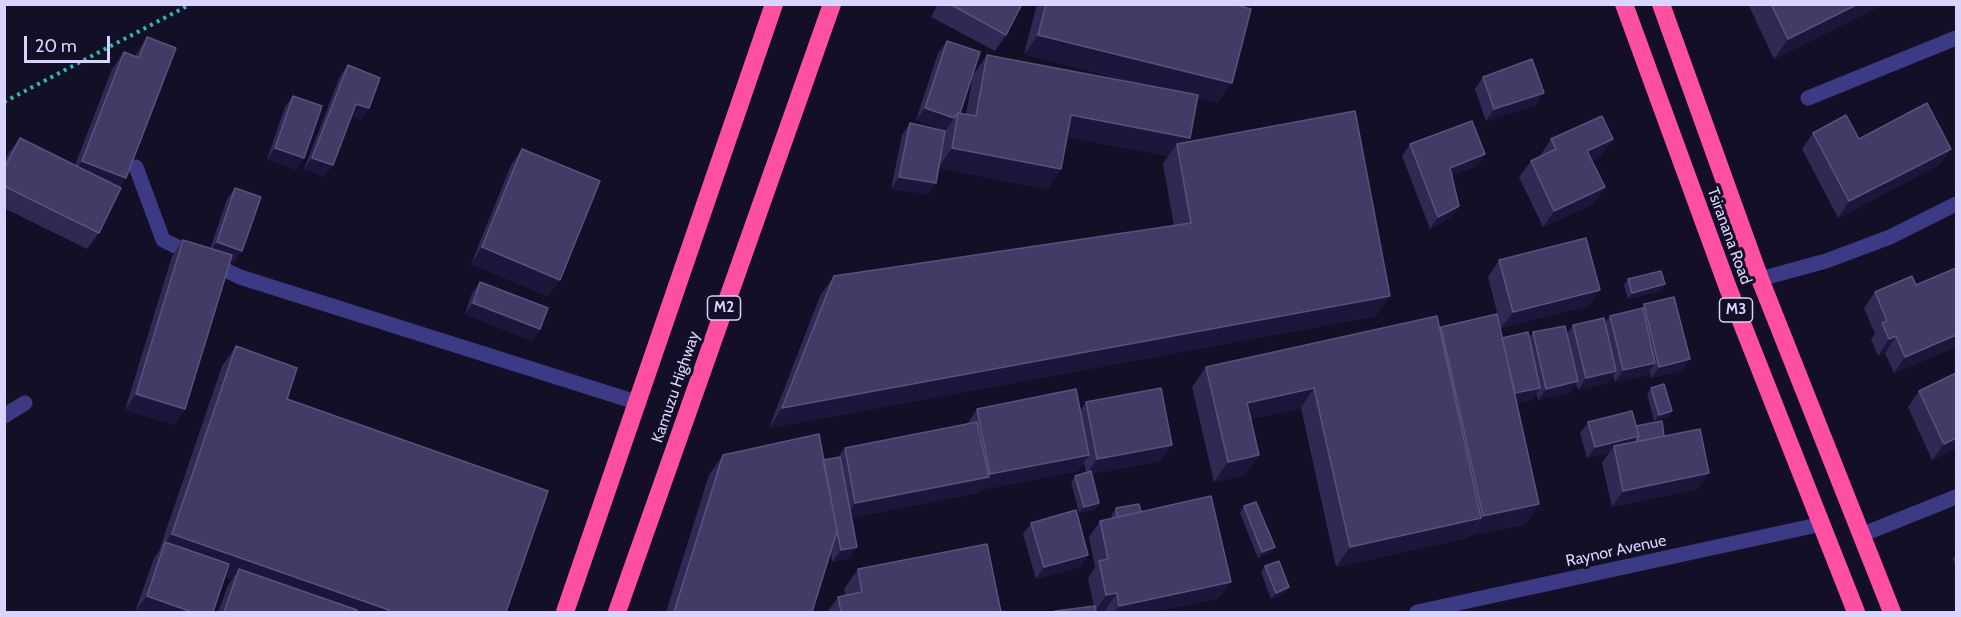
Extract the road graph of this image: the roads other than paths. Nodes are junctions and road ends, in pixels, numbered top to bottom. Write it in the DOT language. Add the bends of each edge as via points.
graph roads {
  1 [pos="774,4"];
  2 [pos="832,4"];
  3 [pos="1624,4"];
  4 [pos="1661,4"];
  5 [pos="1956,38"];
  6 [pos="1808,98"];
  7 [pos="136,167"];
  8 [pos="1956,204"];
  9 [pos="1760,279"];
  10 [pos="25,402"];
  11 [pos="639,403"];
  12 [pos="4,417"];
  13 [pos="1956,497"];
  14 [pos="1822,525"];
  15 [pos="1861,536"];
  16 [pos="565,612"];
  17 [pos="617,612"];
  18 [pos="1417,612"];
  19 [pos="1856,612"];
  20 [pos="1892,612"];
  1 -- 11 [label="highway, Kamuzu Highway"];
  2 -- 17 [label="highway, Kamuzu Highway / M2"];
  3 -- 14 [label="highway, Tsiranana Road / M3" via="1728,288"];
  4 -- 9 [label="highway, Tsiranana Road / M3"];
  5 -- 6 [label="street"];
  7 -- 11 [label="street" via="163,240 240,277"];
  8 -- 9 [label="street" via="1890,237 1826,261"];
  9 -- 15 [label="highway, Tsiranana Road / M3"];
  10 -- 12 [label="street"];
  11 -- 16 [label="highway, Kamuzu Highway"];
  13 -- 15 [label="street"];
  14 -- 18 [label="street, Raynor Avenue"];
  14 -- 19 [label="highway, Tsiranana Road / M3"];
  15 -- 20 [label="highway, Tsiranana Road / M3"];
}
